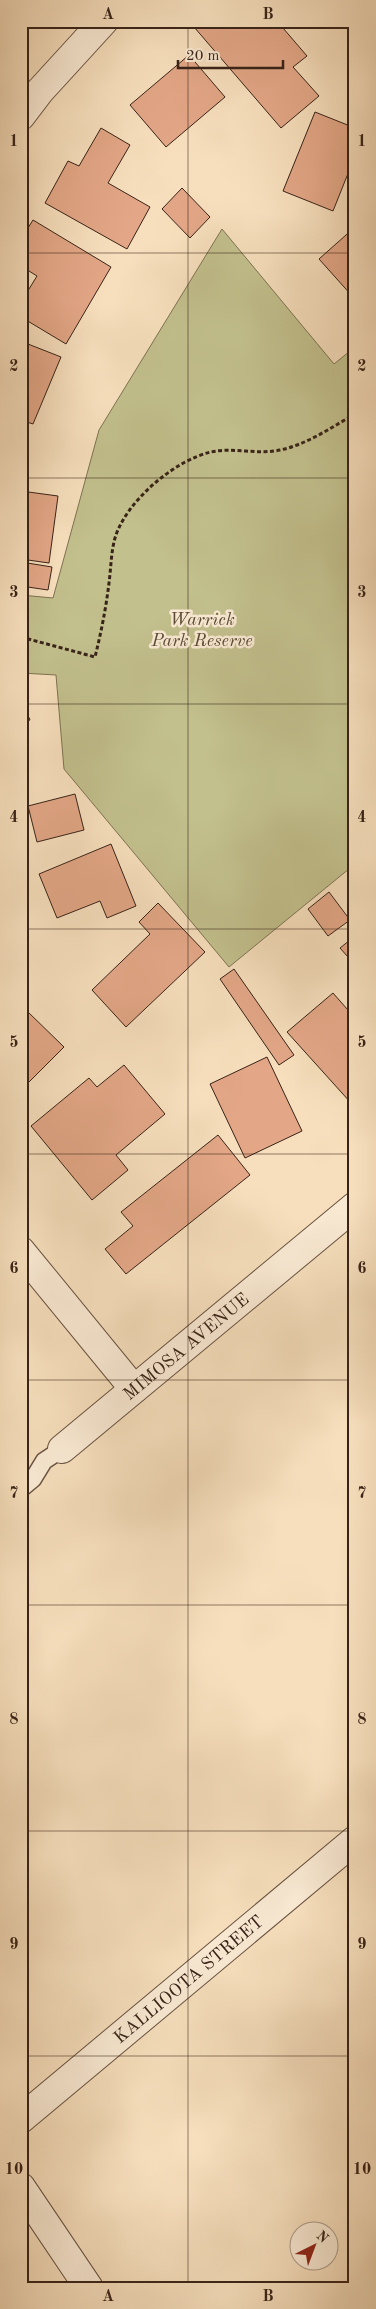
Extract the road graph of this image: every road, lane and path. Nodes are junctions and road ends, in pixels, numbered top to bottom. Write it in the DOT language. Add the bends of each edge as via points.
graph roads {
  1 [pos="104,21"];
  2 [pos="21,116"];
  3 [pos="355,414"];
  4 [pos="21,636"];
  5 [pos="355,1206"];
  6 [pos="21,1251"];
  7 [pos="134,1389"];
  8 [pos="62,1449"];
  9 [pos="21,1489"];
  10 [pos="355,1840"];
  11 [pos="21,2119"];
  12 [pos="21,2187"];
  13 [pos="90,2288"];
  1 -- 2 [label="street"];
  3 -- 4 [label="path" via="280,450 206,454 179,466 153,484 132,507 115,538 104,621 95,657"];
  5 -- 7 [label="street, MIMOSA AVENUE"];
  6 -- 7 [label="street"];
  7 -- 8 [label="street, MIMOSA AVENUE"];
  8 -- 9 [label="lane, MIMOSA AVENUE" via="44,1462 33,1479"];
  10 -- 11 [label="street, KALLIOOTA STREET"];
  12 -- 13 [label="street"];
}
